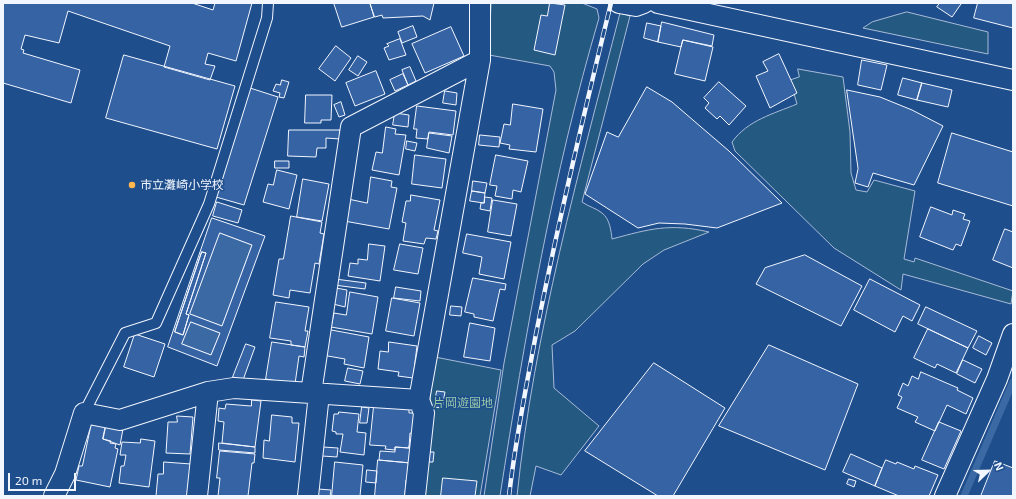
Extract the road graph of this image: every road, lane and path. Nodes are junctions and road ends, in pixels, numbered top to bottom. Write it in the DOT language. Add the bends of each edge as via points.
graph roads {
  1 [pos="268,3"];
  2 [pos="480,3"];
  3 [pos="619,3"];
  4 [pos="644,3"];
  5 [pos="658,3"];
  6 [pos="480,60"];
  7 [pos="1013,80"];
  8 [pos="1012,342"];
  9 [pos="208,392"];
  10 [pos="315,394"];
  11 [pos="418,400"];
  12 [pos="84,413"];
  13 [pos="54,496"];
  14 [pos="197,496"];
  15 [pos="308,496"];
  16 [pos="415,496"];
  17 [pos="945,496"];
  1 -- 12 [label="lane" via="267,18 209,204 156,323 125,333"];
  2 -- 6 [label="street"];
  3 -- 4 [label="street" via="636,6"];
  5 -- 7 [label="street"];
  6 -- 10 [label="street" via="351,127"];
  6 -- 11 [label="street"];
  8 -- 17 [label="street"];
  9 -- 10 [label="street" via="234,388"];
  9 -- 12 [label="street" via="120,420"];
  9 -- 14 [label="street"];
  10 -- 11 [label="street"];
  10 -- 15 [label="street"];
  11 -- 16 [label="street" via="424,413"];
  12 -- 13 [label="street" via="65,474"];
}
